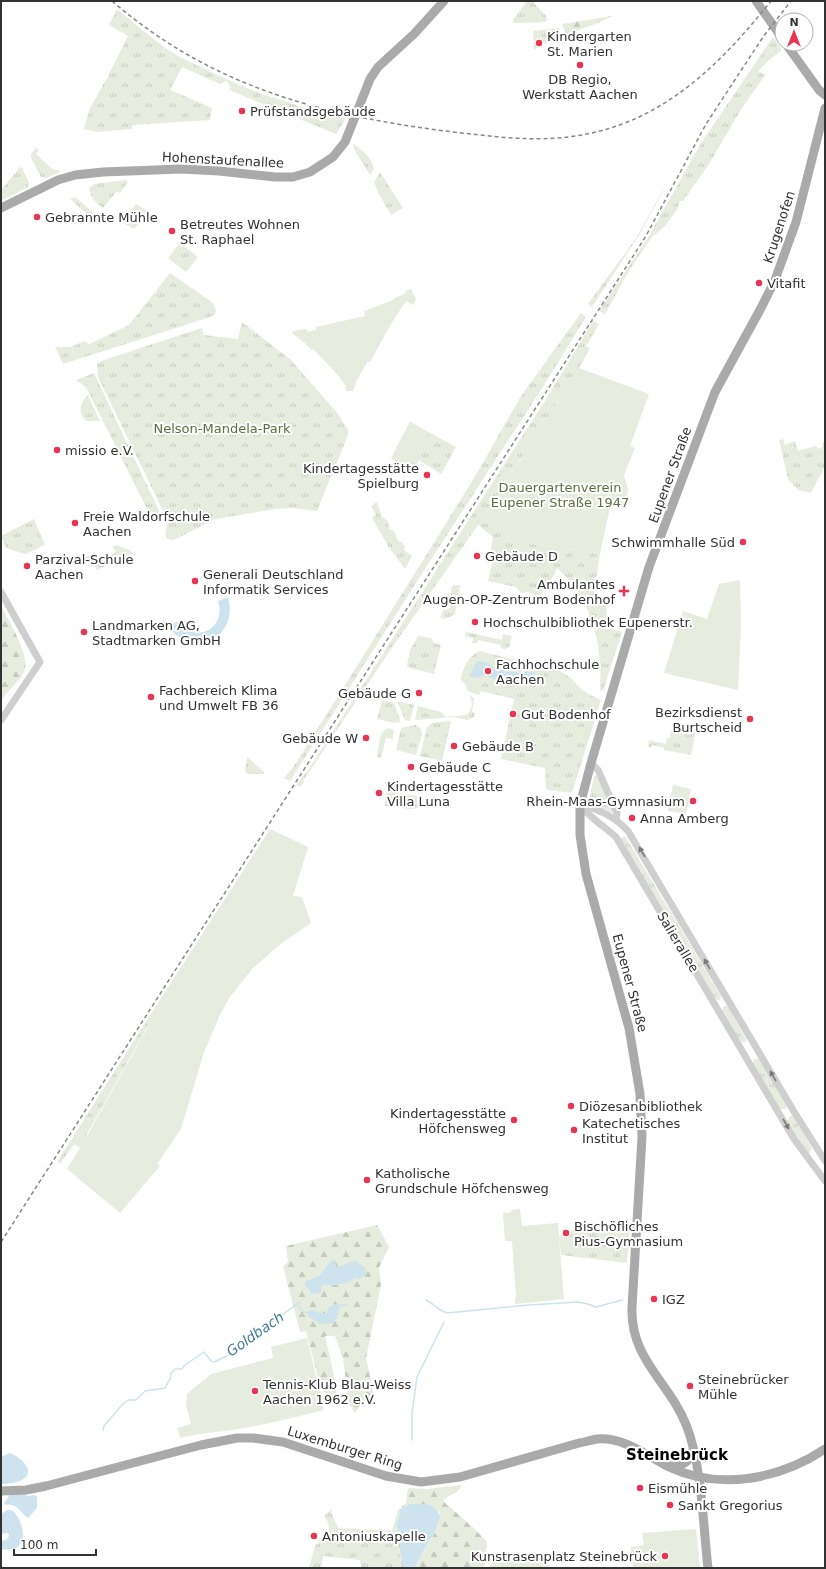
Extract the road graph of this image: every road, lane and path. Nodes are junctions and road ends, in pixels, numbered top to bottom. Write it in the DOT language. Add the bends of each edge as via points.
graph roads {
  1 [pos="444,1"];
  2 [pos="756,1"];
  3 [pos="774,26"];
  4 [pos="792,52"];
  5 [pos="825,95"];
  6 [pos="825,108"];
  7 [pos="1,208"];
  8 [pos="707,411"];
  9 [pos="1,592"];
  10 [pos="1,720"];
  11 [pos="591,763"];
  12 [pos="580,805"];
  13 [pos="616,820"];
  14 [pos="628,831"];
  15 [pos="616,837"];
  16 [pos="753,1041"];
  17 [pos="741,1048"];
  18 [pos="760,1052"];
  19 [pos="748,1059"];
  20 [pos="817,1149"];
  21 [pos="805,1156"];
  22 [pos="825,1160"];
  23 [pos="825,1181"];
  24 [pos="693,1448"];
  25 [pos="825,1449"];
  26 [pos="669,1466"];
  27 [pos="698,1476"];
  28 [pos="1,1491"];
  29 [pos="708,1568"];
  1 -- 7 [label="main road, Hohenstaufenallee" via="414,34 378,67 370,78 345,142 334,155 317,168 288,177 181,169 75,175 58,180"];
  2 -- 3 [label="main road"];
  4 -- 5 [label="main road"];
  6 -- 8 [label="main road, Krugenofen" via="796,222 775,280"];
  8 -- 11 [label="main road, Eupener Straße" via="649,567"];
  9 -- 10 [label="street" via="40,662"];
  11 -- 12 [label="main road, Eupener Straße"];
  11 -- 13 [label="street" via="598,770 617,813"];
  12 -- 13 [label="street, Salierallee" via="593,808"];
  12 -- 15 [label="street, Salierallee" via="588,815"];
  12 -- 24 [label="main road, Eupener Straße" via="580,835 586,874 629,1028 640,1094 642,1137 633,1328 643,1356 670,1394 681,1415"];
  13 -- 14 [label="street, Salierallee"];
  14 -- 15 [label="street"];
  16 -- 14 [label="street, Salierallee, one-way"];
  15 -- 17 [label="street, Salierallee"];
  16 -- 17 [label="street"];
  16 -- 18 [label="street, Salierallee"];
  17 -- 19 [label="street, Salierallee"];
  18 -- 19 [label="street"];
  20 -- 18 [label="street, Salierallee, one-way"];
  19 -- 21 [label="street, Salierallee, one-way"];
  20 -- 21 [label="street"];
  20 -- 22 [label="street, Salierallee"];
  21 -- 23 [label="street, Salierallee"];
  24 -- 26 [label="main road" via="691,1458 678,1466"];
  24 -- 27 [label="main road, Eupener Straße"];
  25 -- 27 [label="main road, Luxemburger Ring" via="781,1471 750,1479 726,1480"];
  26 -- 27 [label="main road, Luxemburger Ring"];
  26 -- 28 [label="main road, Luxemburger Ring" via="618,1441 597,1439 460,1477 421,1482 386,1476 283,1442 236,1438 200,1445 46,1486"];
  27 -- 29 [label="main road, Eupener Straße"];
}
